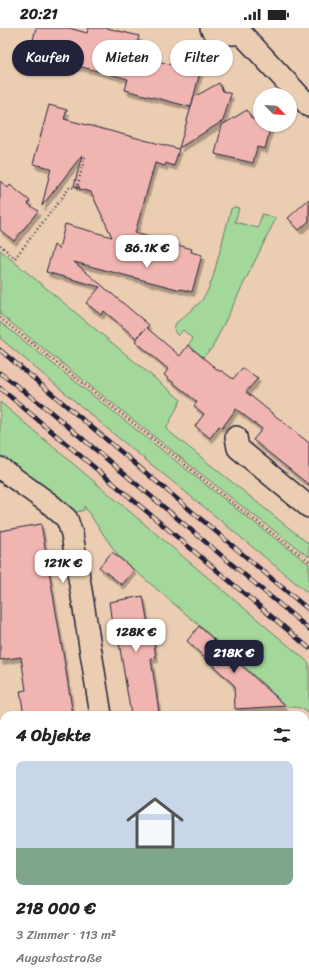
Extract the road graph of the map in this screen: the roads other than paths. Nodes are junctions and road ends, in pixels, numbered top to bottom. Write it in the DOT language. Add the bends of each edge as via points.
graph roads {
  1 [pos="211,28"];
  2 [pos="309,106"];
  3 [pos="236,437"];
  4 [pos="0,468"];
  5 [pos="309,506"];
  6 [pos="100,711"];
  1 -- 2 [label="street" via="217,34 242,34"];
  3 -- 5 [label="street" via="238,448"];
  4 -- 6 [label="street" via="67,519 72,534"];
}
